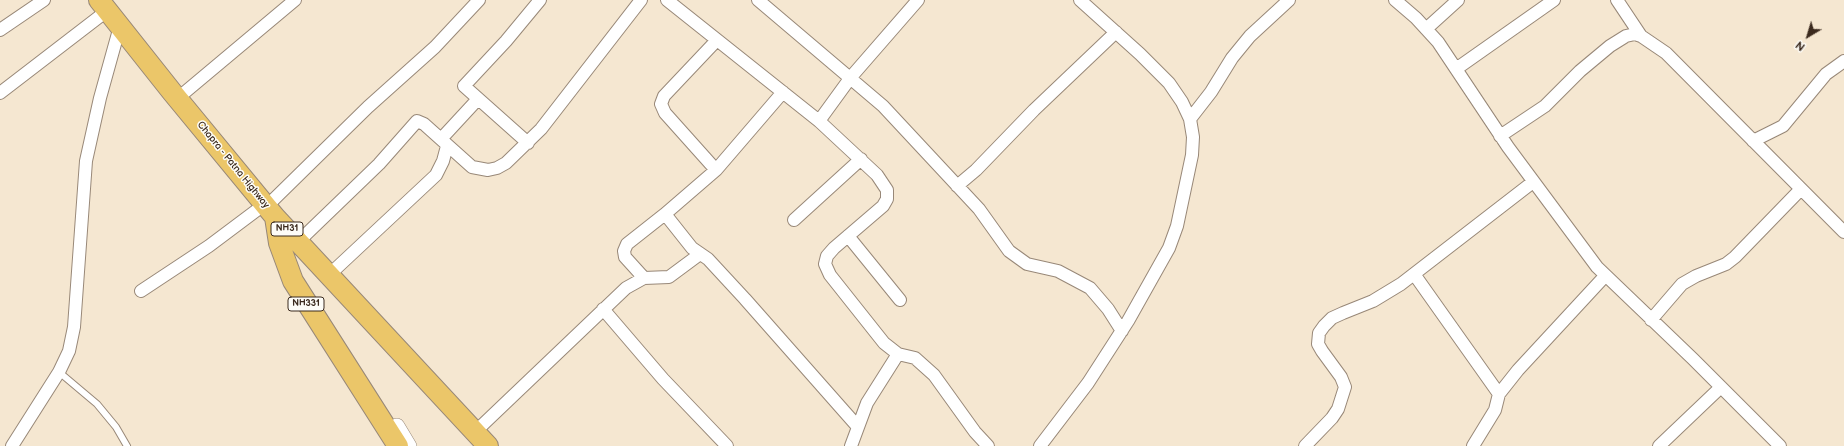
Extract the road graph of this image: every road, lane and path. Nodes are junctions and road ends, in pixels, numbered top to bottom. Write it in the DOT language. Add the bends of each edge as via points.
graph roads {
  1 [pos="44,0"];
  2 [pos="295,0"];
  3 [pos="540,0"];
  4 [pos="641,0"];
  5 [pos="667,0"];
  6 [pos="758,0"];
  7 [pos="918,0"];
  8 [pos="1080,0"];
  9 [pos="1282,0"];
  10 [pos="1289,0"];
  11 [pos="1395,0"];
  12 [pos="1458,0"];
  13 [pos="1554,0"];
  14 [pos="1617,0"];
  15 [pos="473,2"];
  16 [pos="104,5"];
  17 [pos="1276,11"];
  18 [pos="120,26"];
  19 [pos="1426,29"];
  20 [pos="0,30"];
  21 [pos="1116,32"];
  22 [pos="1641,36"];
  23 [pos="717,40"];
  24 [pos="1844,60"];
  25 [pos="1456,69"];
  26 [pos="851,77"];
  27 [pos="783,92"];
  28 [pos="0,93"];
  29 [pos="178,98"];
  30 [pos="478,99"];
  31 [pos="1190,119"];
  32 [pos="818,121"];
  33 [pos="1500,136"];
  34 [pos="1753,140"];
  35 [pos="444,142"];
  36 [pos="528,143"];
  37 [pos="861,159"];
  38 [pos="716,170"];
  39 [pos="1533,182"];
  40 [pos="957,186"];
  41 [pos="1801,189"];
  42 [pos="269,209"];
  43 [pos="665,214"];
  44 [pos="794,220"];
  45 [pos="1844,232"];
  46 [pos="848,236"];
  47 [pos="298,242"];
  48 [pos="700,254"];
  49 [pos="1414,274"];
  50 [pos="329,275"];
  51 [pos="1605,276"];
  52 [pos="644,278"];
  53 [pos="141,292"];
  54 [pos="900,300"];
  55 [pos="603,309"];
  56 [pos="1651,320"];
  57 [pos="1122,331"];
  58 [pos="326,335"];
  59 [pos="898,354"];
  60 [pos="60,372"];
  61 [pos="1721,387"];
  62 [pos="1500,394"];
  63 [pos="858,427"];
  64 [pos="481,439"];
  65 [pos="12,446"];
  66 [pos="127,446"];
  67 [pos="388,446"];
  68 [pos="398,446"];
  69 [pos="409,446"];
  70 [pos="727,446"];
  71 [pos="851,446"];
  72 [pos="988,446"];
  73 [pos="1040,446"];
  74 [pos="1305,446"];
  75 [pos="1473,446"];
  76 [pos="1659,446"];
  77 [pos="1780,446"];
  1 -- 20 [label="street"];
  2 -- 29 [label="street"];
  3 -- 30 [label="street" via="496,53 465,83 464,88"];
  4 -- 36 [label="street"];
  5 -- 23 [label="street"];
  6 -- 26 [label="street"];
  7 -- 26 [label="street"];
  8 -- 21 [label="street"];
  9 -- 17 [label="street"];
  10 -- 17 [label="street"];
  11 -- 19 [label="street"];
  12 -- 19 [label="street"];
  13 -- 25 [label="street"];
  14 -- 22 [label="street"];
  15 -- 42 [label="street" via="435,47 368,107"];
  16 -- 18 [label="highway, Chapra - Patna Highway / NH31"];
  16 -- 28 [label="street"];
  17 -- 31 [label="street" via="1241,47"];
  18 -- 29 [label="highway, Chapra - Patna Highway / NH31"];
  18 -- 60 [label="street" via="86,161 74,327 69,351"];
  19 -- 25 [label="street"];
  21 -- 31 [label="street" via="1169,83"];
  21 -- 40 [label="street"];
  22 -- 33 [label="street" via="1626,36 1610,46 1545,106"];
  22 -- 34 [label="street" via="1666,53"];
  23 -- 27 [label="street"];
  23 -- 38 [label="street" via="664,96 661,104 665,113"];
  24 -- 34 [label="street" via="1826,74 1783,126"];
  25 -- 33 [label="street"];
  26 -- 32 [label="street"];
  26 -- 40 [label="street" via="883,106"];
  27 -- 32 [label="street"];
  27 -- 38 [label="street"];
  29 -- 42 [label="highway, Chapra - Patna Highway / NH31"];
  30 -- 35 [label="street"];
  30 -- 36 [label="street"];
  31 -- 57 [label="street" via="1192,155 1177,226 1156,274"];
  32 -- 37 [label="street"];
  33 -- 39 [label="street"];
  34 -- 41 [label="street"];
  35 -- 36 [label="street" via="472,167 488,170 506,163"];
  35 -- 47 [label="street" via="418,120 379,164"];
  35 -- 50 [label="street" via="443,161 436,175"];
  37 -- 44 [label="street"];
  37 -- 46 [label="street" via="883,183 887,190 887,199 883,206"];
  38 -- 43 [label="street"];
  39 -- 49 [label="street"];
  39 -- 51 [label="street" via="1586,255"];
  40 -- 57 [label="street" via="1019,259 1027,264 1058,271 1090,288"];
  41 -- 45 [label="street"];
  41 -- 56 [label="street" via="1736,257 1682,284"];
  42 -- 47 [label="highway, Chapra - Patna Highway / NH31"];
  42 -- 53 [label="street"];
  42 -- 58 [label="highway, NH331" via="293,281"];
  43 -- 48 [label="street"];
  43 -- 52 [label="street" via="627,244 624,251 625,257"];
  46 -- 54 [label="street"];
  46 -- 59 [label="street" via="827,256 825,264 830,275 884,343"];
  47 -- 50 [label="highway, Chapra - Patna Highway / NH31"];
  48 -- 52 [label="street" via="669,277"];
  48 -- 63 [label="street" via="745,299"];
  49 -- 62 [label="street"];
  49 -- 74 [label="street" via="1373,301 1332,318 1319,333 1318,344 1345,387 1338,409 1332,418"];
  50 -- 64 [label="highway, Chapra - Patna Highway / NH31"];
  51 -- 56 [label="street"];
  51 -- 62 [label="street" via="1518,370"];
  52 -- 55 [label="street" via="626,288"];
  55 -- 64 [label="street"];
  55 -- 70 [label="street"];
  56 -- 61 [label="street"];
  57 -- 73 [label="street"];
  58 -- 67 [label="street" via="352,387"];
  58 -- 68 [label="highway, NH331"];
  58 -- 69 [label="street" via="365,378"];
  59 -- 63 [label="street" via="867,402"];
  59 -- 72 [label="street" via="915,358 934,376"];
  60 -- 65 [label="street"];
  60 -- 66 [label="lane" via="107,415"];
  61 -- 76 [label="street"];
  61 -- 77 [label="street"];
  62 -- 75 [label="street" via="1495,410"];
  63 -- 71 [label="street"];
}
